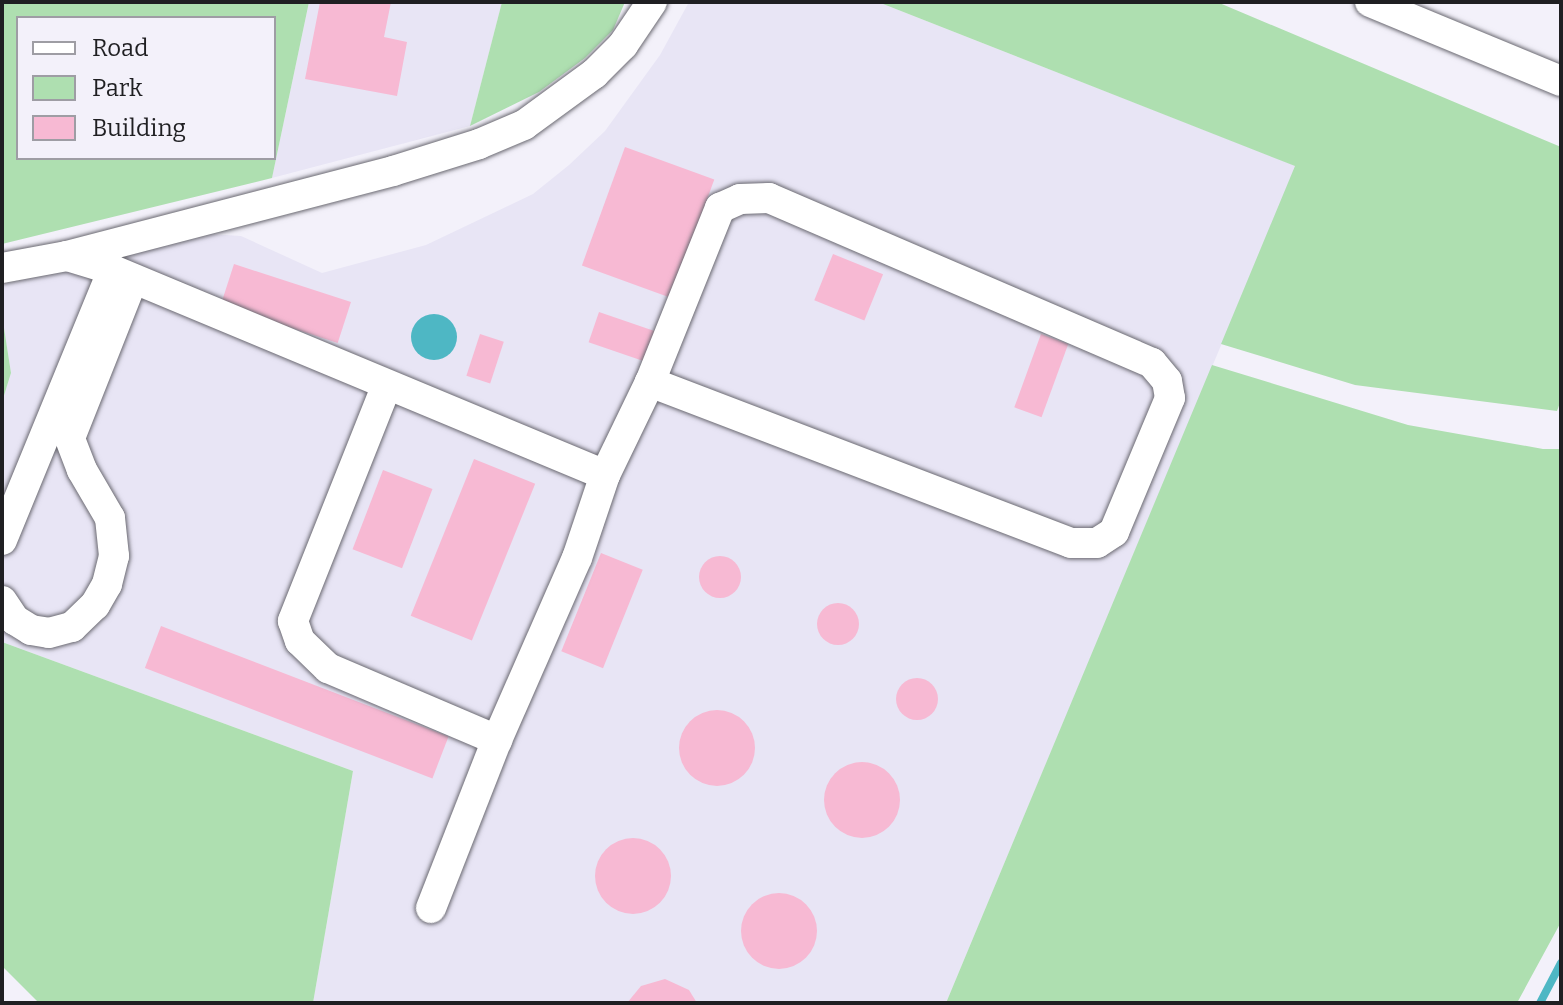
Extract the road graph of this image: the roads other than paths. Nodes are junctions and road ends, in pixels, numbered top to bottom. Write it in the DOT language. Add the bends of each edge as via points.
graph roads {
  1 [pos="652,2"];
  2 [pos="1370,2"];
  3 [pos="1561,81"];
  4 [pos="67,256"];
  5 [pos="2,268"];
  6 [pos="123,274"];
  7 [pos="650,382"];
  8 [pos="386,387"];
  9 [pos="605,475"];
  10 [pos="2,540"];
  11 [pos="2,601"];
  12 [pos="497,740"];
  13 [pos="431,908"];
  1 -- 4 [label="street" via="623,45 594,74 524,125 393,171"];
  2 -- 3 [label="street"];
  4 -- 5 [label="street"];
  4 -- 6 [label="street"];
  6 -- 8 [label="street"];
  6 -- 10 [label="street"];
  6 -- 11 [label="street" via="70,438 110,518 114,556 107,584 72,627 49,633 15,620"];
  7 -- 7 [label="street" via="720,208 740,199 769,198 1152,363 1167,381 1170,398 1114,532 1097,543 1071,543"];
  7 -- 9 [label="street"];
  8 -- 9 [label="street"];
  8 -- 12 [label="street" via="293,621 300,641 328,668"];
  9 -- 12 [label="street" via="577,558"];
  12 -- 13 [label="street"];
}
